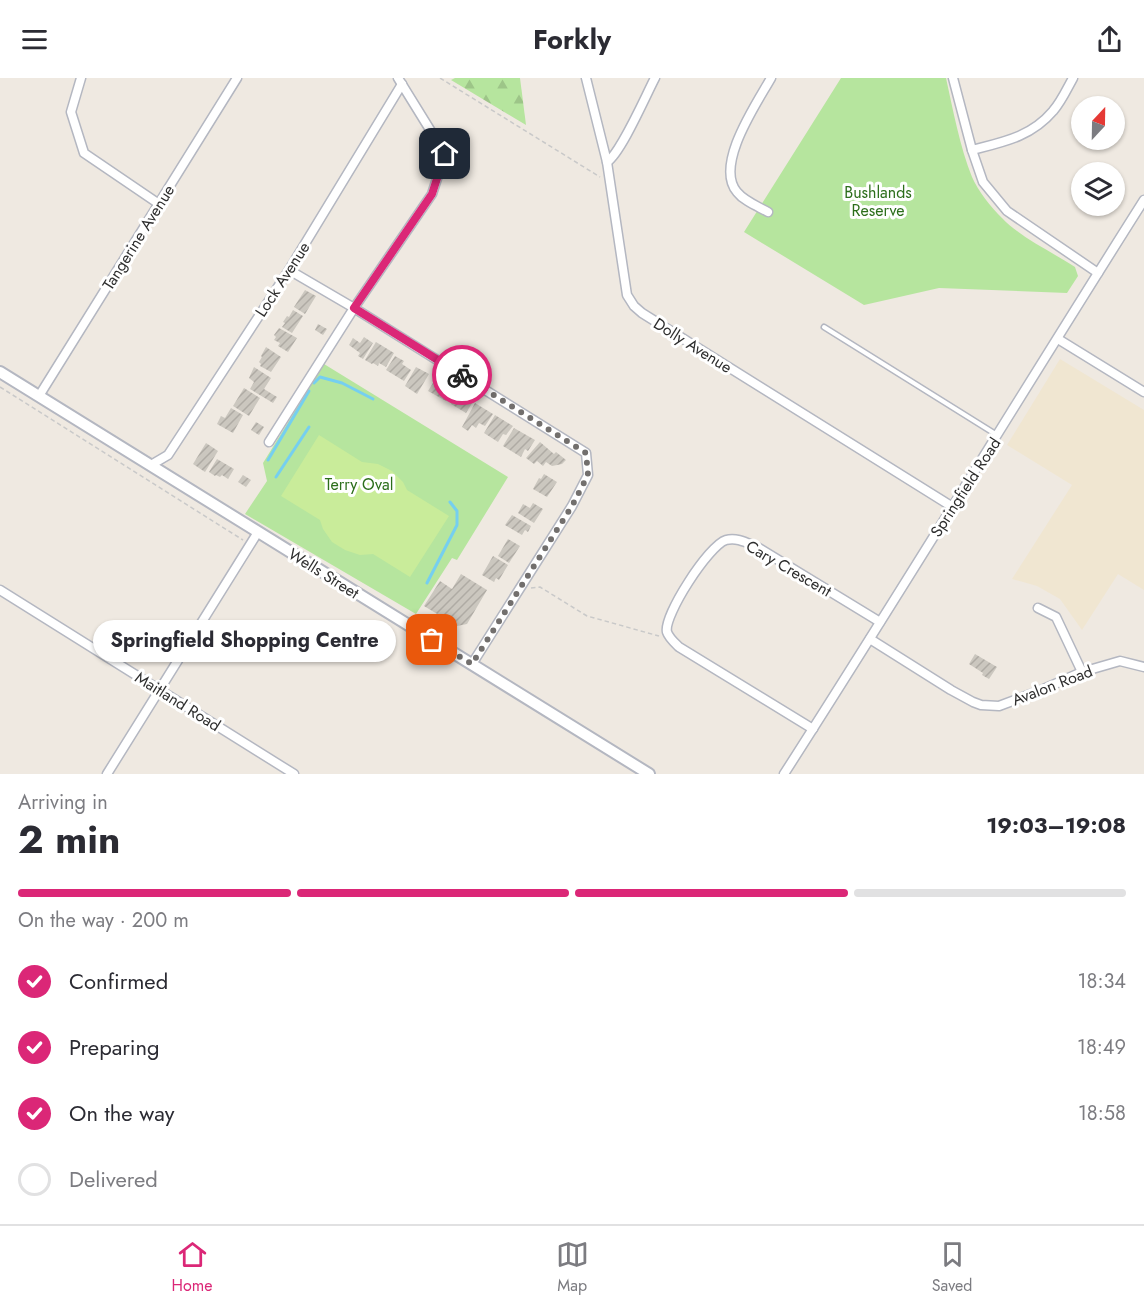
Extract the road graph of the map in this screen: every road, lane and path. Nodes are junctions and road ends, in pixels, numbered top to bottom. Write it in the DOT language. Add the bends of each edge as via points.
graph roads {
  1 [pos="81,78"];
  2 [pos="237,78"];
  3 [pos="440,78"];
  4 [pos="586,78"];
  5 [pos="655,78"];
  6 [pos="771,78"];
  7 [pos="953,78"];
  8 [pos="1073,78"];
  9 [pos="400,81"];
  10 [pos="972,150"];
  11 [pos="607,162"];
  12 [pos="610,182"];
  13 [pos="1144,200"];
  14 [pos="159,204"];
  15 [pos="768,212"];
  16 [pos="289,270"];
  17 [pos="1098,273"];
  18 [pos="354,308"];
  19 [pos="824,327"];
  20 [pos="1058,339"];
  21 [pos="0,372"];
  22 [pos="0,387"];
  23 [pos="1144,392"];
  24 [pos="39,396"];
  25 [pos="998,436"];
  26 [pos="269,442"];
  27 [pos="151,465"];
  28 [pos="951,506"];
  29 [pos="258,532"];
  30 [pos="243,540"];
  31 [pos="0,590"];
  32 [pos="518,590"];
  33 [pos="1038,608"];
  34 [pos="880,622"];
  35 [pos="671,639"];
  36 [pos="870,639"];
  37 [pos="472,664"];
  38 [pos="1144,667"];
  39 [pos="1082,672"];
  40 [pos="159,689"];
  41 [pos="813,729"];
  42 [pos="107,774"];
  43 [pos="294,774"];
  44 [pos="649,774"];
  45 [pos="784,774"];
  1 -- 14 [label="street" via="71,112 84,153"];
  2 -- 14 [label="street, Tangerine Avenue"];
  3 -- 12 [label="path"];
  4 -- 11 [label="street, Dolly Avenue"];
  5 -- 11 [label="street" via="620,147"];
  6 -- 15 [label="street" via="735,144 730,161 730,179 736,192"];
  7 -- 10 [label="street"];
  8 -- 10 [label="street" via="1054,110 1035,128 1015,139"];
  9 -- 16 [label="street, Lock Avenue"];
  9 -- 18 [label="street" via="445,154 432,194"];
  10 -- 17 [label="street" via="983,182 1007,211"];
  11 -- 12 [label="street, Dolly Avenue"];
  12 -- 28 [label="street, Dolly Avenue" via="627,295 642,314"];
  13 -- 17 [label="street, Springfield Road"];
  14 -- 24 [label="street, Tangerine Avenue"];
  16 -- 18 [label="street"];
  16 -- 27 [label="street, Lock Avenue" via="168,455"];
  17 -- 20 [label="street, Springfield Road"];
  18 -- 26 [label="street"];
  18 -- 32 [label="street" via="586,453 588,475"];
  19 -- 25 [label="lane"];
  20 -- 23 [label="street"];
  20 -- 25 [label="street, Springfield Road"];
  21 -- 24 [label="street, Wells Street"];
  22 -- 30 [label="path"];
  24 -- 27 [label="street, Wells Street"];
  25 -- 28 [label="street, Springfield Road"];
  27 -- 29 [label="street, Wells Street"];
  28 -- 34 [label="street, Springfield Road"];
  29 -- 37 [label="street, Wells Street"];
  29 -- 40 [label="street"];
  31 -- 40 [label="street, Maitland Road"];
  32 -- 35 [label="path" via="540,587 587,616"];
  32 -- 37 [label="street"];
  33 -- 39 [label="street" via="1056,617"];
  34 -- 35 [label="street, Cary Crescent" via="757,547 740,540 726,540 704,559 679,598 667,624"];
  34 -- 36 [label="street, Springfield Road"];
  35 -- 41 [label="street"];
  36 -- 39 [label="street, Avalon Road" via="981,705 999,706"];
  36 -- 41 [label="street, Springfield Road"];
  37 -- 44 [label="street, Wells Street"];
  38 -- 39 [label="street, Avalon Road" via="1120,661"];
  40 -- 42 [label="street"];
  40 -- 43 [label="street, Maitland Road"];
  41 -- 45 [label="street, Springfield Road"];
}
